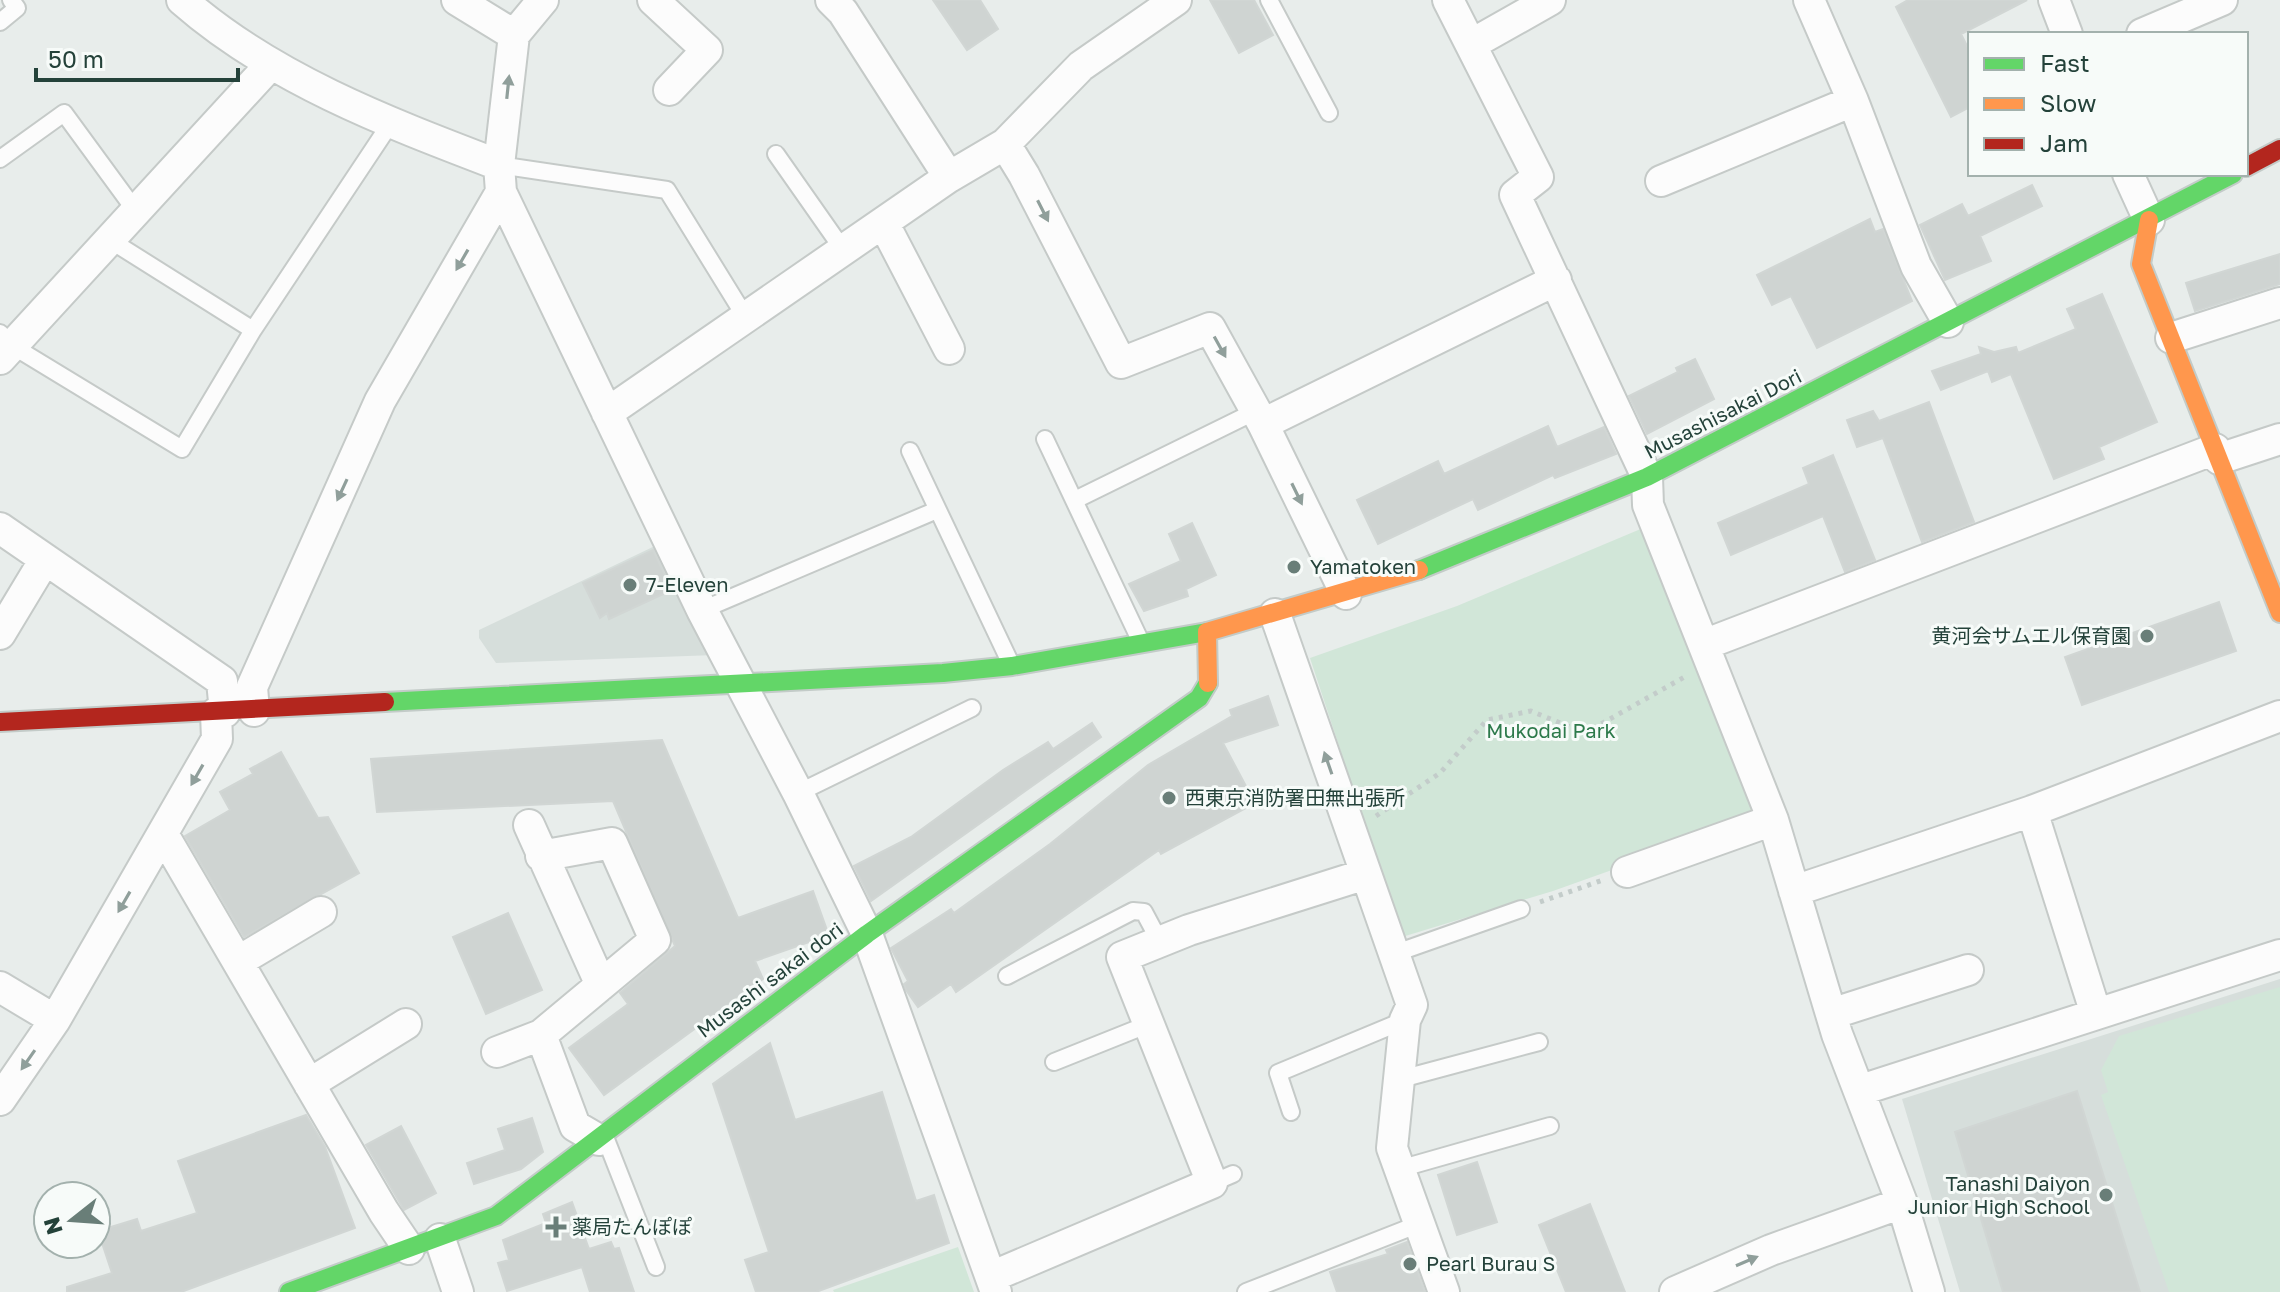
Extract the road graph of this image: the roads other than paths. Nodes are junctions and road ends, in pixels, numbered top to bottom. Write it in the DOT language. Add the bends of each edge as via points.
graph roads {
  1 [pos="11,0"];
  2 [pos="182,0"];
  3 [pos="457,0"];
  4 [pos="543,0"];
  5 [pos="653,0"];
  6 [pos="831,0"];
  7 [pos="1176,0"];
  8 [pos="1269,0"];
  9 [pos="1448,0"];
  10 [pos="1550,0"];
  11 [pos="1809,0"];
  12 [pos="2054,0"];
  13 [pos="2222,0"];
  14 [pos="0,22"];
  15 [pos="2066,32"];
  16 [pos="2147,32"];
  17 [pos="514,35"];
  18 [pos="1472,44"];
  19 [pos="271,64"];
  20 [pos="669,90"];
  21 [pos="1853,101"];
  22 [pos="1329,113"];
  23 [pos="390,124"];
  24 [pos="1005,144"];
  25 [pos="2280,149"];
  26 [pos="776,154"];
  27 [pos="0,159"];
  28 [pos="2248,166"];
  29 [pos="2129,176"];
  30 [pos="2229,176"];
  31 [pos="949,177"];
  32 [pos="500,178"];
  33 [pos="1661,181"];
  34 [pos="135,210"];
  35 [pos="2149,220"];
  36 [pos="884,224"];
  37 [pos="110,240"];
  38 [pos="844,251"];
  39 [pos="1556,280"];
  40 [pos="2280,303"];
  41 [pos="746,318"];
  42 [pos="1948,322"];
  43 [pos="253,330"];
  44 [pos="2171,338"];
  45 [pos="4,346"];
  46 [pos="949,349"];
  47 [pos="607,413"];
  48 [pos="1259,417"];
  49 [pos="1045,439"];
  50 [pos="2280,439"];
  51 [pos="910,451"];
  52 [pos="2217,454"];
  53 [pos="1647,477"];
  54 [pos="1077,499"];
  55 [pos="937,510"];
  56 [pos="0,528"];
  57 [pos="2269,556"];
  58 [pos="44,561"];
  59 [pos="1346,594"];
  60 [pos="702,610"];
  61 [pos="2280,613"];
  62 [pos="1275,614"];
  63 [pos="1207,632"];
  64 [pos="0,634"];
  65 [pos="1142,646"];
  66 [pos="1708,651"];
  67 [pos="1012,666"];
  68 [pos="742,685"];
  69 [pos="237,706"];
  70 [pos="972,708"];
  71 [pos="2280,716"];
  72 [pos="0,722"];
  73 [pos="798,793"];
  74 [pos="2032,811"];
  75 [pos="1773,820"];
  76 [pos="529,825"];
  77 [pos="163,834"];
  78 [pos="541,856"];
  79 [pos="1627,872"];
  80 [pos="1366,874"];
  81 [pos="1794,891"];
  82 [pos="1521,909"];
  83 [pos="321,912"];
  84 [pos="867,934"];
  85 [pos="1160,942"];
  86 [pos="1396,953"];
  87 [pos="2280,955"];
  88 [pos="239,961"];
  89 [pos="1968,970"];
  90 [pos="1007,976"];
  91 [pos="601,985"];
  92 [pos="0,987"];
  93 [pos="1831,1014"];
  94 [pos="2096,1014"];
  95 [pos="55,1020"];
  96 [pos="1405,1020"];
  97 [pos="406,1024"];
  98 [pos="1149,1024"];
  99 [pos="541,1035"];
  100 [pos="1539,1042"];
  101 [pos="497,1052"];
  102 [pos="1054,1062"];
  103 [pos="1401,1079"];
  104 [pos="309,1084"];
  105 [pos="1861,1090"];
  106 [pos="0,1100"];
  107 [pos="1291,1112"];
  108 [pos="1550,1126"];
  109 [pos="602,1138"];
  110 [pos="1399,1169"];
  111 [pos="1902,1203"];
  112 [pos="1419,1224"];
  113 [pos="440,1239"];
  114 [pos="409,1249"];
  115 [pos="656,1267"];
  116 [pos="337,1284"];
  117 [pos="994,1284"];
  118 [pos="289,1292"];
  119 [pos="458,1292"];
  120 [pos="1246,1292"];
  121 [pos="1444,1292"];
  122 [pos="1675,1292"];
  123 [pos="1929,1292"];
  1 -- 14 [label="lane" via="17,8"];
  2 -- 19 [label="street"];
  3 -- 17 [label="street"];
  4 -- 17 [label="street"];
  5 -- 20 [label="street" via="707,50"];
  6 -- 31 [label="street"];
  7 -- 24 [label="street" via="1081,66"];
  8 -- 22 [label="lane"];
  9 -- 18 [label="street"];
  10 -- 18 [label="street"];
  11 -- 21 [label="street"];
  12 -- 15 [label="street"];
  13 -- 16 [label="street"];
  32 -- 17 [label="street, one-way"];
  18 -- 39 [label="street" via="1538,177 1515,195"];
  19 -- 23 [label="street"];
  19 -- 34 [label="street"];
  21 -- 33 [label="street"];
  21 -- 42 [label="street" via="1916,266"];
  23 -- 32 [label="street"];
  23 -- 43 [label="lane"];
  24 -- 31 [label="street"];
  24 -- 48 [label="street, one-way" via="1121,363 1210,328"];
  25 -- 28 [label="main road"];
  26 -- 38 [label="lane"];
  27 -- 34 [label="lane" via="64,113"];
  29 -- 35 [label="street"];
  30 -- 35 [label="main road, Musashisakai Dori"];
  31 -- 36 [label="street"];
  32 -- 41 [label="lane" via="667,190"];
  32 -- 47 [label="street"];
  32 -- 69 [label="street, one-way" via="380,401"];
  34 -- 37 [label="street"];
  35 -- 42 [label="main road, Musashisakai Dori"];
  35 -- 44 [label="main road" via="2141,264"];
  36 -- 38 [label="street"];
  36 -- 46 [label="street"];
  37 -- 43 [label="lane"];
  37 -- 45 [label="street"];
  38 -- 41 [label="street"];
  39 -- 48 [label="street"];
  39 -- 53 [label="street"];
  40 -- 44 [label="street"];
  41 -- 47 [label="street"];
  42 -- 53 [label="main road, Musashisakai Dori"];
  43 -- 45 [label="lane" via="182,449"];
  44 -- 52 [label="main road"];
  47 -- 60 [label="street"];
  48 -- 54 [label="lane"];
  48 -- 59 [label="street, one-way"];
  49 -- 54 [label="lane"];
  50 -- 52 [label="street"];
  51 -- 55 [label="lane"];
  52 -- 57 [label="main road"];
  52 -- 66 [label="street"];
  53 -- 59 [label="main road, Musashisakai Dori" via="1486,546"];
  53 -- 66 [label="street" via="1648,505"];
  54 -- 65 [label="lane"];
  55 -- 60 [label="lane"];
  55 -- 67 [label="lane"];
  56 -- 58 [label="street"];
  57 -- 61 [label="main road"];
  58 -- 64 [label="street"];
  58 -- 69 [label="street" via="222,681"];
  59 -- 62 [label="main road, Musashisakai Dori"];
  60 -- 68 [label="street"];
  62 -- 63 [label="main road, Musashisakai Dori"];
  80 -- 62 [label="street, one-way"];
  63 -- 65 [label="main road, Musashisakai Dori"];
  63 -- 84 [label="main road, Musashi sakai dori" via="1210,679 1199,698"];
  65 -- 67 [label="main road, Musashisakai Dori"];
  66 -- 75 [label="street"];
  67 -- 68 [label="main road, Musashisakai Dori"];
  68 -- 69 [label="main road, Musashisakai Dori"];
  68 -- 73 [label="street"];
  69 -- 72 [label="main road, Musashisakai Dori"];
  69 -- 77 [label="street, one-way"];
  70 -- 73 [label="lane"];
  71 -- 74 [label="street"];
  73 -- 84 [label="street"];
  74 -- 81 [label="street"];
  74 -- 94 [label="street"];
  75 -- 79 [label="street"];
  75 -- 81 [label="street"];
  76 -- 78 [label="street"];
  77 -- 88 [label="street"];
  77 -- 95 [label="street, one-way"];
  78 -- 91 [label="street"];
  78 -- 91 [label="street" via="612,843 655,940"];
  80 -- 85 [label="street"];
  80 -- 86 [label="street"];
  81 -- 93 [label="street"];
  82 -- 86 [label="lane"];
  83 -- 88 [label="street"];
  84 -- 109 [label="main road, Musashi sakai dori"];
  84 -- 117 [label="street"];
  85 -- 90 [label="lane" via="1149,917 1133,911"];
  85 -- 98 [label="street" via="1122,957"];
  86 -- 96 [label="street" via="1412,1005"];
  87 -- 94 [label="street"];
  88 -- 104 [label="street"];
  89 -- 93 [label="street"];
  91 -- 99 [label="street"];
  92 -- 95 [label="street"];
  93 -- 105 [label="street"];
  94 -- 105 [label="street"];
  95 -- 106 [label="street, one-way"];
  96 -- 103 [label="street"];
  96 -- 107 [label="lane" via="1278,1073"];
  97 -- 104 [label="street"];
  98 -- 102 [label="lane"];
  98 -- 117 [label="street" via="1222,1178"];
  99 -- 101 [label="street"];
  99 -- 109 [label="street" via="575,1126"];
  100 -- 103 [label="lane"];
  103 -- 110 [label="street" via="1392,1148"];
  104 -- 114 [label="street"];
  105 -- 111 [label="street"];
  108 -- 110 [label="lane"];
  109 -- 113 [label="main road, Musashi sakai dori" via="496,1216"];
  109 -- 115 [label="lane"];
  110 -- 112 [label="street"];
  122 -- 111 [label="street, one-way" via="1771,1250"];
  111 -- 123 [label="street"];
  112 -- 120 [label="lane"];
  112 -- 121 [label="street"];
  113 -- 114 [label="main road, Musashi sakai dori"];
  113 -- 119 [label="street"];
  114 -- 116 [label="main road, Musashi sakai dori"];
  116 -- 118 [label="main road, Musashi sakai dori"];
}
